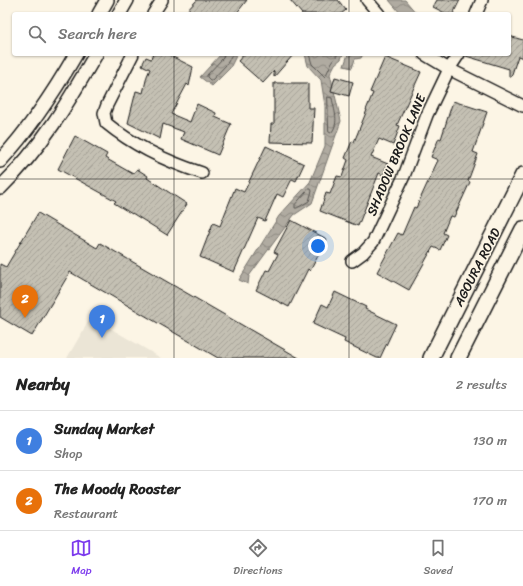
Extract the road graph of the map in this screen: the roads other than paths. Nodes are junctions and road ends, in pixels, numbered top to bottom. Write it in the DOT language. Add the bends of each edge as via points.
graph roads {
  1 [pos="107,0"];
  2 [pos="127,0"];
  3 [pos="162,0"];
  4 [pos="367,0"];
  5 [pos="482,0"];
  6 [pos="100,12"];
  7 [pos="120,12"];
  8 [pos="155,12"];
  9 [pos="377,12"];
  10 [pos="477,12"];
  11 [pos="75,56"];
  12 [pos="95,56"];
  13 [pos="132,56"];
  14 [pos="427,56"];
  15 [pos="458,56"];
  16 [pos="449,69"];
  17 [pos="523,106"];
  18 [pos="0,160"];
  19 [pos="202,173"];
  20 [pos="523,175"];
  21 [pos="0,188"];
  22 [pos="523,229"];
  23 [pos="352,261"];
  24 [pos="431,358"];
  25 [pos="458,358"];
  1 -- 6 [label="street"];
  2 -- 7 [label="street"];
  3 -- 8 [label="street"];
  4 -- 9 [label="street"];
  5 -- 10 [label="street"];
  11 -- 18 [label="street" via="44,106"];
  12 -- 21 [label="street" via="50,131"];
  13 -- 19 [label="street" via="107,105 104,113 106,123 148,151 178,166"];
  14 -- 16 [label="street"];
  15 -- 16 [label="street, SHADOW BROOK LANE"];
  16 -- 17 [label="street"];
  16 -- 23 [label="street, SHADOW BROOK LANE" via="427,115 404,176 372,242 364,253"];
  20 -- 24 [label="main road, AGOURA ROAD"];
  22 -- 25 [label="main road, AGOURA ROAD"];
}
